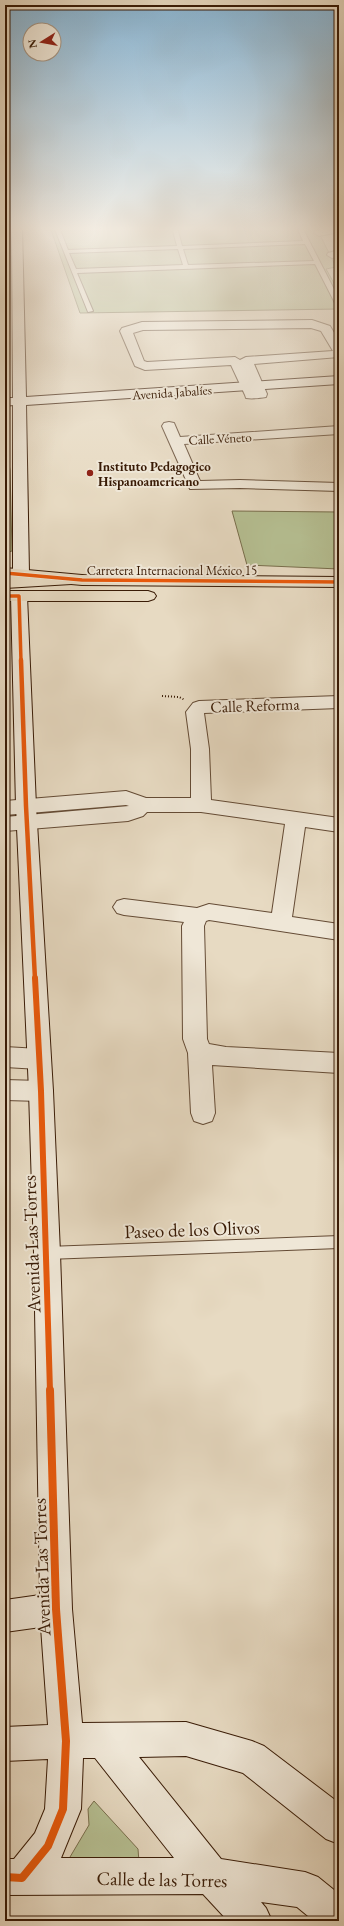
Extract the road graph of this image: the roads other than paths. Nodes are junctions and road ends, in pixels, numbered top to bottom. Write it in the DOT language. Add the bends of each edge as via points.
graph roads {
  1 [pos="19,317"];
  2 [pos="240,361"];
  3 [pos="339,380"];
  4 [pos="339,389"];
  5 [pos="254,391"];
  6 [pos="5,402"];
  7 [pos="19,405"];
  8 [pos="5,409"];
  9 [pos="169,426"];
  10 [pos="339,430"];
  11 [pos="175,441"];
  12 [pos="339,487"];
  13 [pos="339,582"];
  14 [pos="12,585"];
  15 [pos="166,596"];
  16 [pos="339,702"];
  17 [pos="201,805"];
  18 [pos="16,815"];
  19 [pos="296,818"];
  20 [pos="339,825"];
  21 [pos="124,907"];
  22 [pos="197,916"];
  23 [pos="281,922"];
  24 [pos="339,932"];
  25 [pos="200,1053"];
  26 [pos="5,1057"];
  27 [pos="39,1058"];
  28 [pos="339,1063"];
  29 [pos="5,1090"];
  30 [pos="41,1091"];
  31 [pos="203,1113"];
  32 [pos="339,1242"];
  33 [pos="47,1253"];
  34 [pos="56,1609"];
  35 [pos="5,1616"];
  36 [pos="66,1741"];
  37 [pos="104,1742"];
  38 [pos="5,1744"];
  39 [pos="339,1826"];
  40 [pos="211,1876"];
  41 [pos="14,1878"];
  42 [pos="339,1918"];
  43 [pos="253,1921"];
  1 -- 7 [label="street, Avenida Las Torres"];
  2 -- 2 [label="street" via="330,356 339,351 326,329 312,324 142,326 126,332 139,363 145,366"];
  2 -- 5 [label="street"];
  3 -- 5 [label="street, Avenida Jabalíes"];
  4 -- 5 [label="street, Avenida Jabalíes"];
  5 -- 7 [label="street, Avenida Jabalíes"];
  6 -- 7 [label="street, Avenida Jabalíes"];
  7 -- 8 [label="street, Avenida Jabalíes"];
  7 -- 14 [label="street, Avenida Las Torres"];
  9 -- 11 [label="street"];
  10 -- 11 [label="street, Calle Véneto"];
  11 -- 12 [label="street, Calle Véneto" via="193,484 198,487 240,484"];
  13 -- 14 [label="main road, Carretera Internacional México 15" via="82,580"];
  14 -- 15 [label="main road, Carretera Internacional México 15"];
  14 -- 18 [label="street, Avenida Las Torres"];
  16 -- 17 [label="street, Calle Reforma" via="199,707 195,712 200,749"];
  17 -- 18 [label="street" via="142,805 128,814"];
  17 -- 19 [label="street"];
  18 -- 27 [label="street, Avenida Las Torres"];
  19 -- 20 [label="street"];
  19 -- 23 [label="street"];
  21 -- 22 [label="street"];
  22 -- 23 [label="street" via="209,912"];
  22 -- 25 [label="street" via="193,926 195,1039"];
  23 -- 24 [label="street"];
  25 -- 28 [label="street" via="226,1057"];
  25 -- 31 [label="street"];
  26 -- 27 [label="street"];
  27 -- 30 [label="street, Avenida Las Torres"];
  29 -- 30 [label="street"];
  30 -- 33 [label="street, Avenida Las Torres"];
  32 -- 33 [label="lane, Paseo de los Olivos"];
  33 -- 34 [label="street, Avenida Las Torres"];
  34 -- 35 [label="street"];
  34 -- 36 [label="street, Avenida Las Torres"];
  36 -- 37 [label="street"];
  36 -- 38 [label="street"];
  36 -- 41 [label="street, Avenida Las Torres" via="63,1809 48,1846"];
  37 -- 39 [label="street" via="186,1739 252,1758"];
  37 -- 40 [label="street"];
  40 -- 41 [label="street, Calle de las Torres"];
  40 -- 42 [label="street, Calle de las Torres" via="305,1890"];
  40 -- 43 [label="street"];
}
